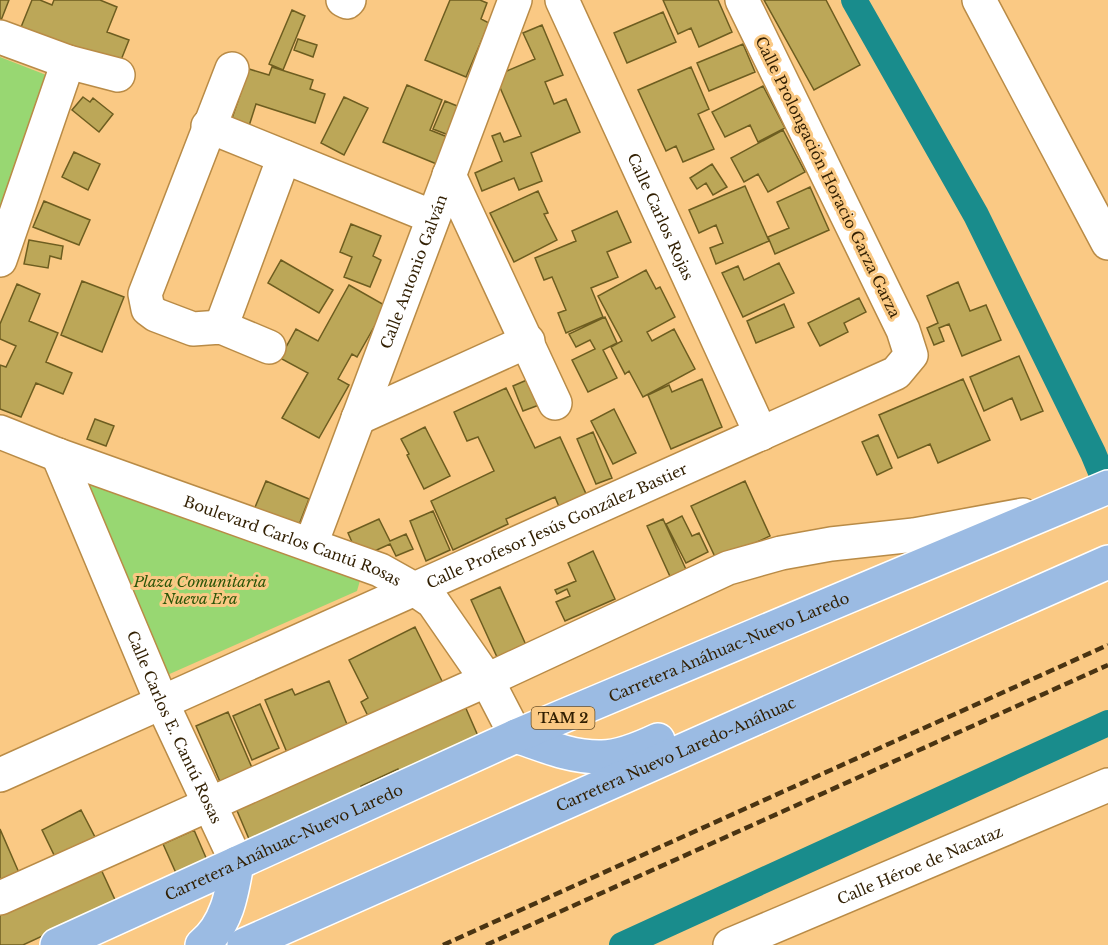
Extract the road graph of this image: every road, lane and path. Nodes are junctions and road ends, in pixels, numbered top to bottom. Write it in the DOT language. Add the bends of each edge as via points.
graph roads {
  1 [pos="343,0"];
  2 [pos="349,0"];
  3 [pos="515,0"];
  4 [pos="562,0"];
  5 [pos="742,0"];
  6 [pos="979,0"];
  7 [pos="0,37"];
  8 [pos="68,62"];
  9 [pos="232,69"];
  10 [pos="118,75"];
  11 [pos="208,126"];
  12 [pos="285,157"];
  13 [pos="449,175"];
  14 [pos="433,217"];
  15 [pos="1108,243"];
  16 [pos="0,260"];
  17 [pos="221,327"];
  18 [pos="528,341"];
  19 [pos="268,347"];
  20 [pos="911,356"];
  21 [pos="555,403"];
  22 [pos="358,418"];
  23 [pos="0,432"];
  24 [pos="761,434"];
  25 [pos="58,455"];
  26 [pos="1108,487"];
  27 [pos="1064,506"];
  28 [pos="311,544"];
  29 [pos="1104,564"];
  30 [pos="414,589"];
  31 [pos="1035,593"];
  32 [pos="487,680"];
  33 [pos="162,703"];
  34 [pos="516,736"];
  35 [pos="0,775"];
  36 [pos="1108,785"];
  37 [pos="210,805"];
  38 [pos="237,863"];
  39 [pos="0,898"];
  40 [pos="57,945"];
  41 [pos="202,945"];
  42 [pos="244,945"];
  43 [pos="730,945"];
  1 -- 2 [label="street"];
  3 -- 13 [label="street, Calle Antonio Galván"];
  4 -- 24 [label="street, Calle Carlos Rojas"];
  5 -- 20 [label="street, Calle Prolongación Horacio Garza Garza" via="903,330"];
  6 -- 15 [label="street"];
  7 -- 8 [label="street"];
  8 -- 10 [label="street"];
  8 -- 16 [label="street"];
  9 -- 11 [label="street"];
  11 -- 12 [label="street"];
  11 -- 17 [label="street" via="145,294 148,309 156,315 193,328"];
  12 -- 14 [label="street"];
  12 -- 17 [label="street"];
  13 -- 14 [label="street, Calle Antonio Galván"];
  13 -- 18 [label="street"];
  14 -- 22 [label="street, Calle Antonio Galván"];
  17 -- 19 [label="street"];
  18 -- 21 [label="street"];
  18 -- 22 [label="street"];
  20 -- 24 [label="street, Calle Profesor Jesús González Bastier" via="896,373"];
  22 -- 28 [label="street, Calle Antonio Galván"];
  23 -- 25 [label="street, Boulevard Carlos Cantú Rosas"];
  24 -- 30 [label="street, Calle Profesor Jesús González Bastier"];
  25 -- 28 [label="street, Boulevard Carlos Cantú Rosas"];
  25 -- 33 [label="street, Calle Carlos E. Cantú Rosas"];
  26 -- 27 [label="main road, Carretera Anáhuac-Nuevo Laredo / TAM 2"];
  27 -- 32 [label="street" via="914,535 791,551 728,568"];
  27 -- 34 [label="main road, Carretera Anáhuac-Nuevo Laredo / TAM 2"];
  28 -- 30 [label="street, Boulevard Carlos Cantú Rosas" via="380,570"];
  29 -- 31 [label="main road, Carretera Nuevo Laredo-Anáhuac"];
  30 -- 32 [label="street, Boulevard Carlos Cantú Rosas" via="433,602"];
  30 -- 33 [label="street, Calle Profesor Jesús González Bastier"];
  31 -- 34 [label="main road" via="983,597 624,753 600,757 566,753"];
  31 -- 42 [label="main road, Carretera Nuevo Laredo-Anáhuac"];
  32 -- 34 [label="street, Boulevard Carlos Cantú Rosas"];
  32 -- 37 [label="street"];
  33 -- 35 [label="street, Calle Profesor Jesús González Bastier"];
  33 -- 37 [label="street, Calle Carlos E. Cantú Rosas"];
  34 -- 38 [label="main road, Carretera Anáhuac-Nuevo Laredo / TAM 2"];
  36 -- 43 [label="street, Calle Héroe de Nacataz"];
  37 -- 38 [label="street, Calle Carlos E. Cantú Rosas"];
  37 -- 39 [label="street"];
  38 -- 40 [label="main road, Carretera Anáhuac-Nuevo Laredo / TAM 2"];
  38 -- 41 [label="main road" via="231,896 219,927"];
}
